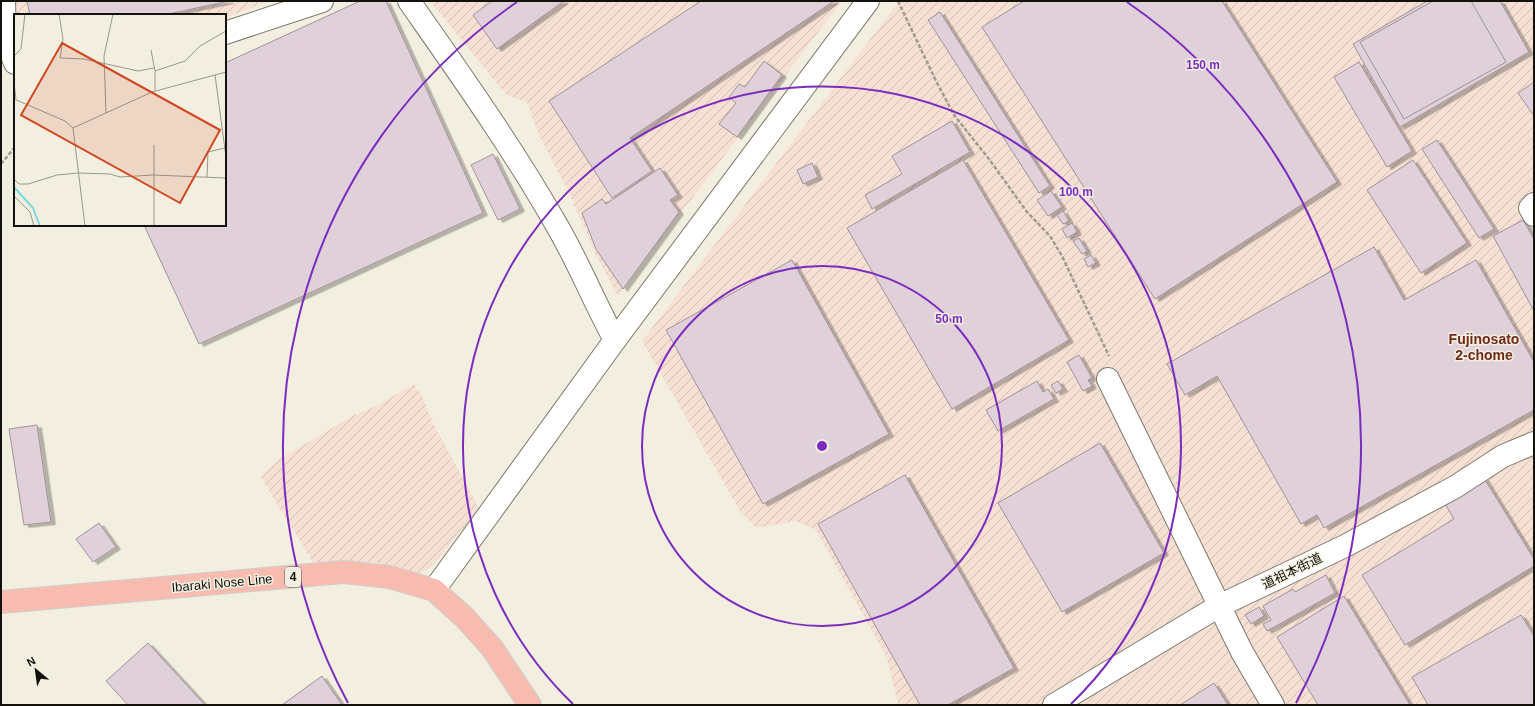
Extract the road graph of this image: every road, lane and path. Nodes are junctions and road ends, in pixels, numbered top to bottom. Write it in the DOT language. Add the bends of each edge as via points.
graph roads {
  1 [pos="4,1"];
  2 [pos="322,1"];
  3 [pos="409,1"];
  4 [pos="868,1"];
  5 [pos="898,1"];
  6 [pos="226,33"];
  7 [pos="14,60"];
  8 [pos="14,148"];
  9 [pos="1,164"];
  10 [pos="1534,204"];
  11 [pos="1534,215"];
  12 [pos="616,340"];
  13 [pos="1108,379"];
  14 [pos="1534,443"];
  15 [pos="434,590"];
  16 [pos="1,602"];
  17 [pos="1219,606"];
  18 [pos="530,705"];
  19 [pos="1054,705"];
  20 [pos="1273,705"];
  1 -- 7 [label="street" via="5,37"];
  2 -- 6 [label="street"];
  3 -- 12 [label="street" via="490,117 556,224"];
  4 -- 12 [label="street"];
  5 -- 13 [label="path" via="954,115 1027,212 1050,236 1062,256 1116,370"];
  8 -- 9 [label="path"];
  10 -- 11 [label="street" via="1530,208"];
  12 -- 15 [label="street"];
  13 -- 17 [label="street"];
  14 -- 17 [label="street, 道祖本街道" via="1503,456 1455,487 1345,546"];
  15 -- 16 [label="main road, Ibaraki Nose Line / 4" via="389,577 344,572"];
  15 -- 18 [label="main road, Ibaraki Nose Line / 4" via="465,618 492,648"];
  17 -- 19 [label="street, 道祖本街道"];
  17 -- 20 [label="street"];
}
